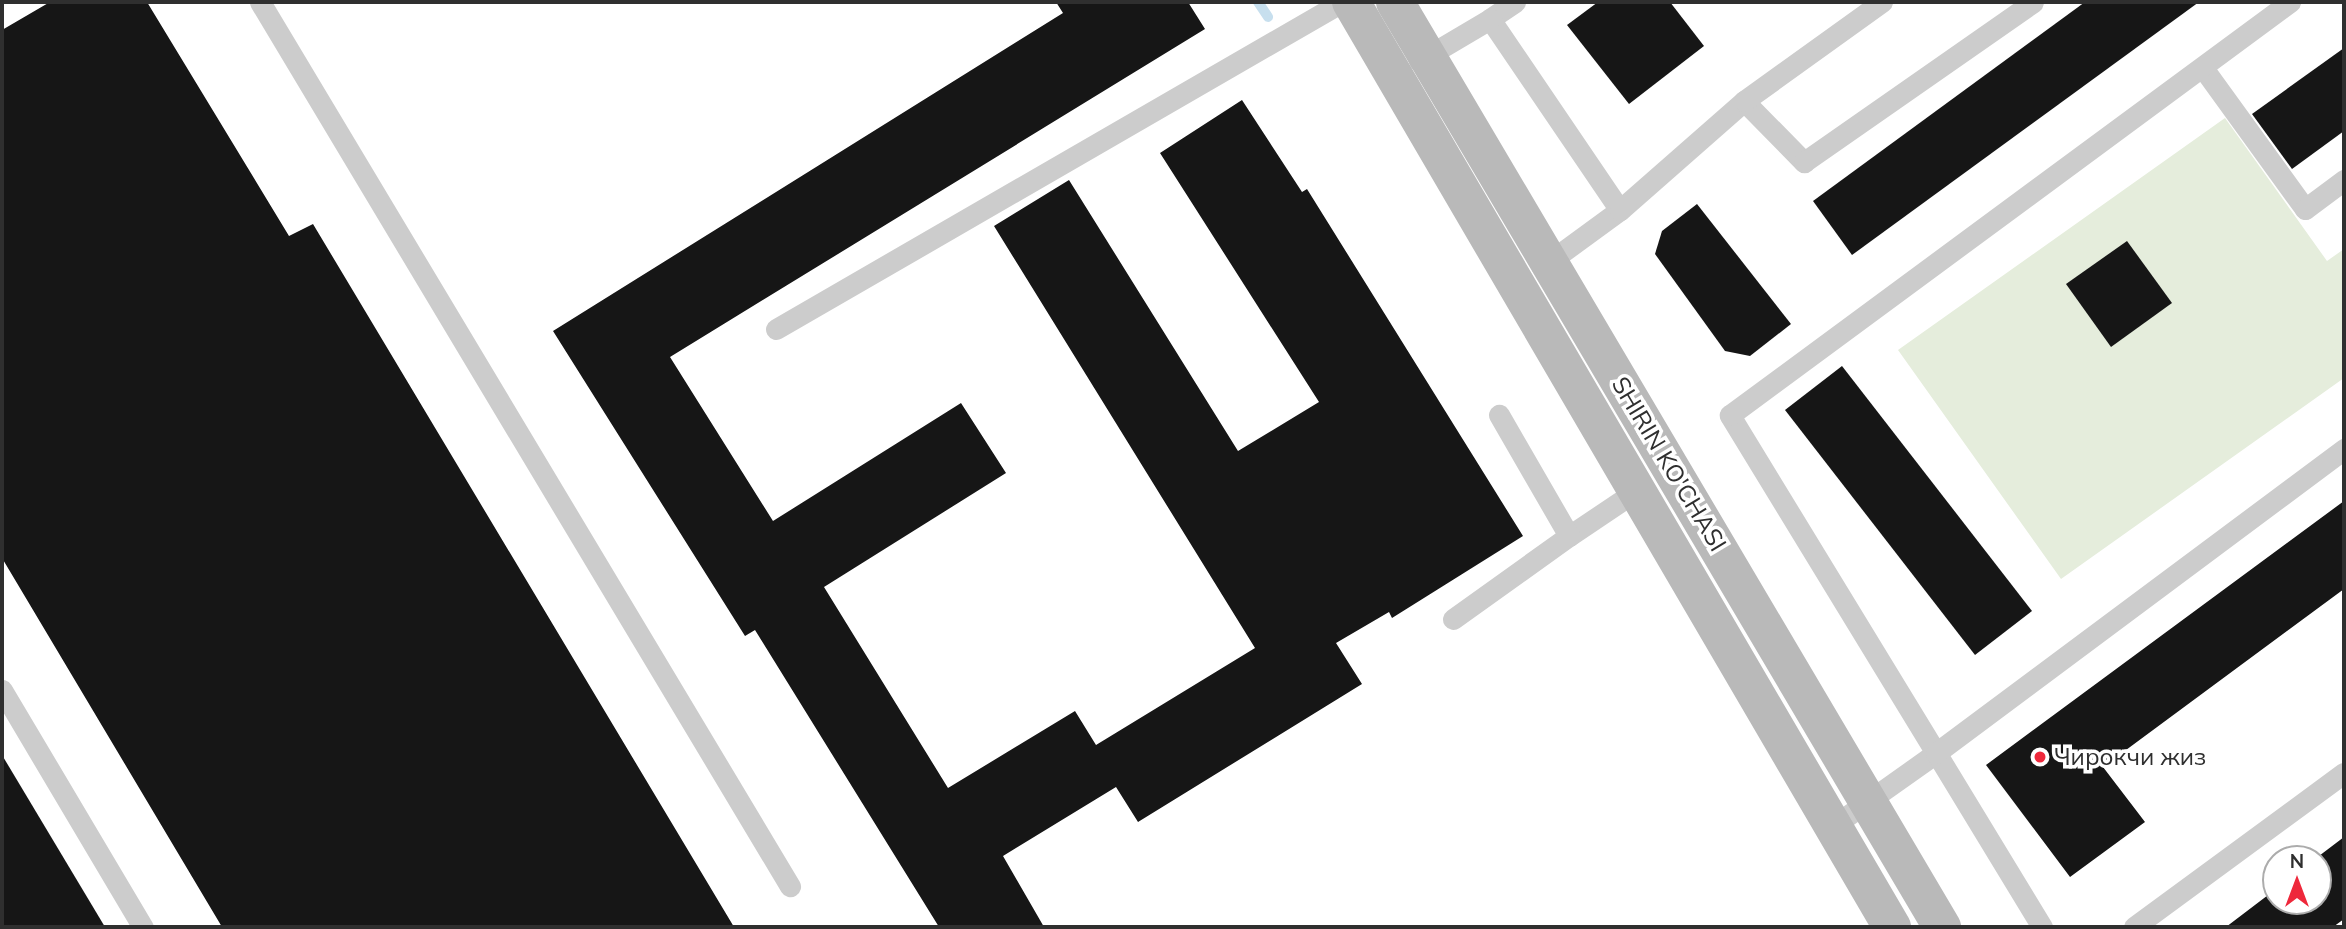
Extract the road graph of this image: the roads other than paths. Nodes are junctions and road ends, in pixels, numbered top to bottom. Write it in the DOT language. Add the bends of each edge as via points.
graph roads {
  1 [pos="260,2"];
  2 [pos="1342,2"];
  3 [pos="1352,2"];
  4 [pos="1395,2"];
  5 [pos="1515,2"];
  6 [pos="1882,2"];
  7 [pos="2033,2"];
  8 [pos="2290,2"];
  9 [pos="1489,19"];
  10 [pos="1411,66"];
  11 [pos="2203,68"];
  12 [pos="1744,101"];
  13 [pos="2344,180"];
  14 [pos="1620,210"];
  15 [pos="1534,272"];
  16 [pos="776,329"];
  17 [pos="1499,415"];
  18 [pos="2344,449"];
  19 [pos="1639,489"];
  20 [pos="1569,537"];
  21 [pos="1453,619"];
  22 [pos="2,690"];
  23 [pos="1936,753"];
  24 [pos="2344,773"];
  25 [pos="1869,803"];
  26 [pos="1833,826"];
  27 [pos="790,886"];
  28 [pos="143,927"];
  29 [pos="1892,927"];
  30 [pos="1942,927"];
  31 [pos="2042,927"];
  32 [pos="2134,927"];
  1 -- 27 [label="lane"];
  2 -- 16 [label="lane"];
  3 -- 10 [label="main road, SHIRIN KO'CHASI"];
  4 -- 10 [label="main road, SHIRIN KO'CHASI"];
  5 -- 9 [label="lane"];
  6 -- 12 [label="lane"];
  7 -- 12 [label="lane" via="1804,162"];
  8 -- 11 [label="lane"];
  9 -- 10 [label="lane"];
  9 -- 14 [label="lane"];
  10 -- 15 [label="main road, SHIRIN KO'CHASI"];
  11 -- 13 [label="lane" via="2305,209"];
  11 -- 23 [label="lane" via="1730,415"];
  12 -- 14 [label="lane"];
  14 -- 15 [label="lane"];
  15 -- 19 [label="main road, SHIRIN KO'CHASI"];
  15 -- 25 [label="main road, SHIRIN KO'CHASI"];
  17 -- 20 [label="lane"];
  18 -- 23 [label="lane"];
  19 -- 20 [label="lane"];
  19 -- 26 [label="main road, SHIRIN KO'CHASI"];
  20 -- 21 [label="lane"];
  22 -- 28 [label="lane"];
  23 -- 25 [label="lane"];
  23 -- 31 [label="lane"];
  24 -- 32 [label="lane"];
  25 -- 26 [label="lane"];
  25 -- 30 [label="main road, SHIRIN KO'CHASI"];
  26 -- 29 [label="main road, SHIRIN KO'CHASI"];
}
